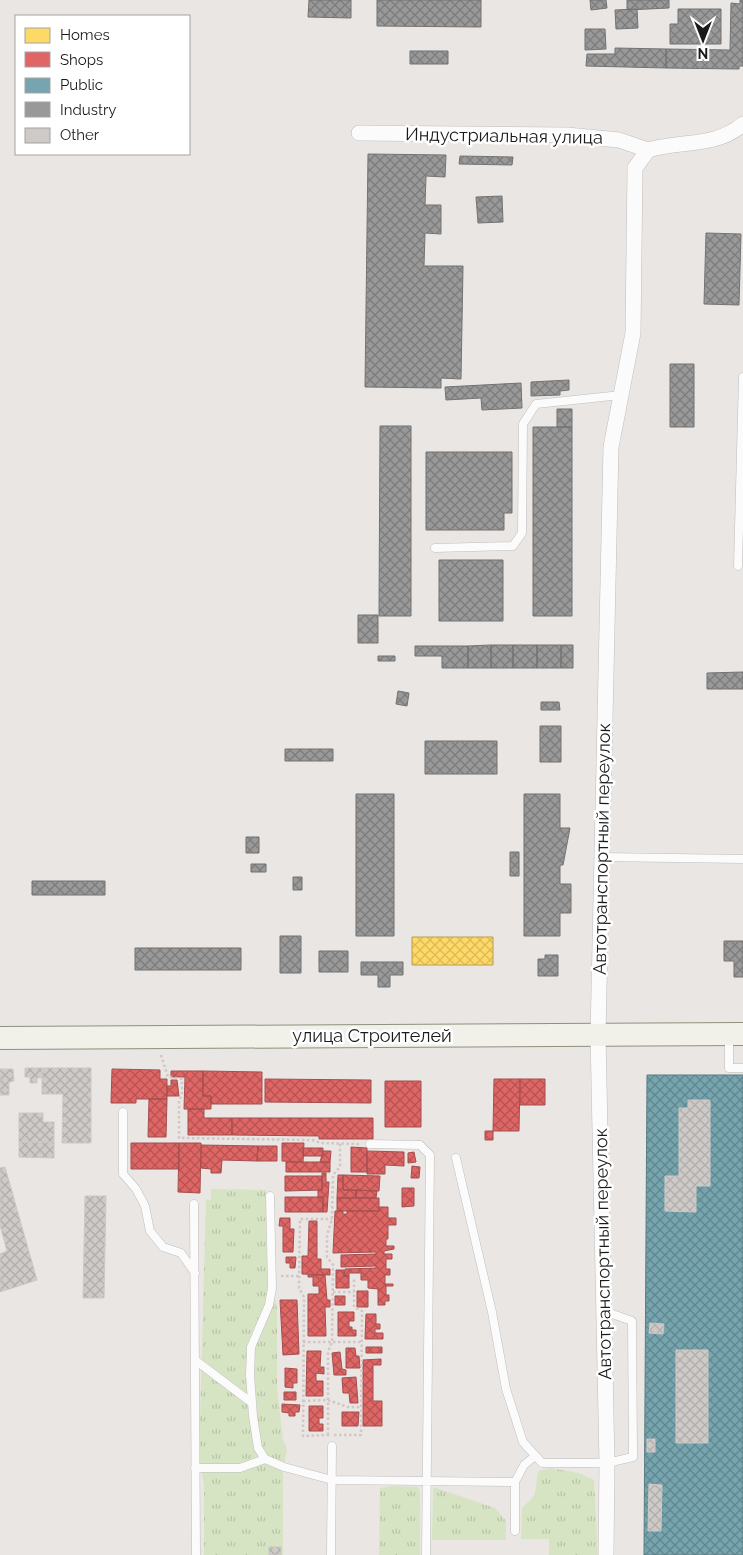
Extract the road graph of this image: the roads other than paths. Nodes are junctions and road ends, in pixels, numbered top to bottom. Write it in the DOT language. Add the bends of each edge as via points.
graph roads {
  1 [pos="743,124"];
  2 [pos="359,133"];
  3 [pos="648,150"];
  4 [pos="743,377"];
  5 [pos="621,395"];
  6 [pos="435,548"];
  7 [pos="738,566"];
  8 [pos="602,857"];
  9 [pos="743,859"];
  10 [pos="736,1034"];
  11 [pos="598,1035"];
  12 [pos="0,1038"];
  13 [pos="743,1068"];
  14 [pos="123,1112"];
  15 [pos="370,1144"];
  16 [pos="456,1158"];
  17 [pos="270,1196"];
  18 [pos="194,1204"];
  19 [pos="195,1273"];
  20 [pos="604,1311"];
  21 [pos="194,1360"];
  22 [pos="252,1403"];
  23 [pos="332,1446"];
  24 [pos="535,1456"];
  25 [pos="265,1459"];
  26 [pos="607,1463"];
  27 [pos="194,1468"];
  28 [pos="332,1480"];
  29 [pos="427,1481"];
  30 [pos="515,1482"];
  31 [pos="515,1531"];
  32 [pos="196,1555"];
  33 [pos="331,1555"];
  34 [pos="426,1555"];
  35 [pos="606,1555"];
  1 -- 3 [label="street" via="705,143 668,144"];
  2 -- 3 [label="street, Индустриальная улица" via="567,136 619,140"];
  3 -- 5 [label="street, Автотранспортный переулок" via="635,168 633,333"];
  4 -- 7 [label="lane"];
  5 -- 6 [label="lane" via="536,404 523,424 522,533 513,546"];
  5 -- 8 [label="street, Автотранспортный переулок" via="611,447"];
  8 -- 9 [label="lane"];
  8 -- 11 [label="street, Автотранспортный переулок"];
  10 -- 11 [label="street, улица Строителей"];
  10 -- 13 [label="lane" via="729,1068"];
  11 -- 12 [label="street, улица Строителей"];
  11 -- 20 [label="street, Автотранспортный переулок"];
  14 -- 19 [label="lane" via="123,1174 145,1206 150,1231 163,1247 181,1252"];
  15 -- 29 [label="lane" via="420,1144 430,1155"];
  16 -- 24 [label="lane" via="492,1312 506,1389 523,1442"];
  17 -- 22 [label="lane" via="269,1305 251,1347"];
  18 -- 19 [label="lane"];
  19 -- 21 [label="lane"];
  20 -- 26 [label="street, Автотранспортный переулок"];
  20 -- 26 [label="lane" via="632,1321 633,1457"];
  21 -- 22 [label="lane"];
  21 -- 27 [label="lane"];
  22 -- 25 [label="lane" via="258,1448"];
  23 -- 28 [label="lane"];
  24 -- 26 [label="lane" via="542,1463"];
  24 -- 30 [label="lane" via="524,1466"];
  25 -- 27 [label="lane" via="240,1468"];
  25 -- 28 [label="lane"];
  26 -- 35 [label="street, Автотранспортный переулок"];
  27 -- 32 [label="lane"];
  28 -- 29 [label="lane"];
  28 -- 33 [label="lane"];
  29 -- 30 [label="lane"];
  29 -- 34 [label="lane"];
  30 -- 31 [label="lane"];
}
